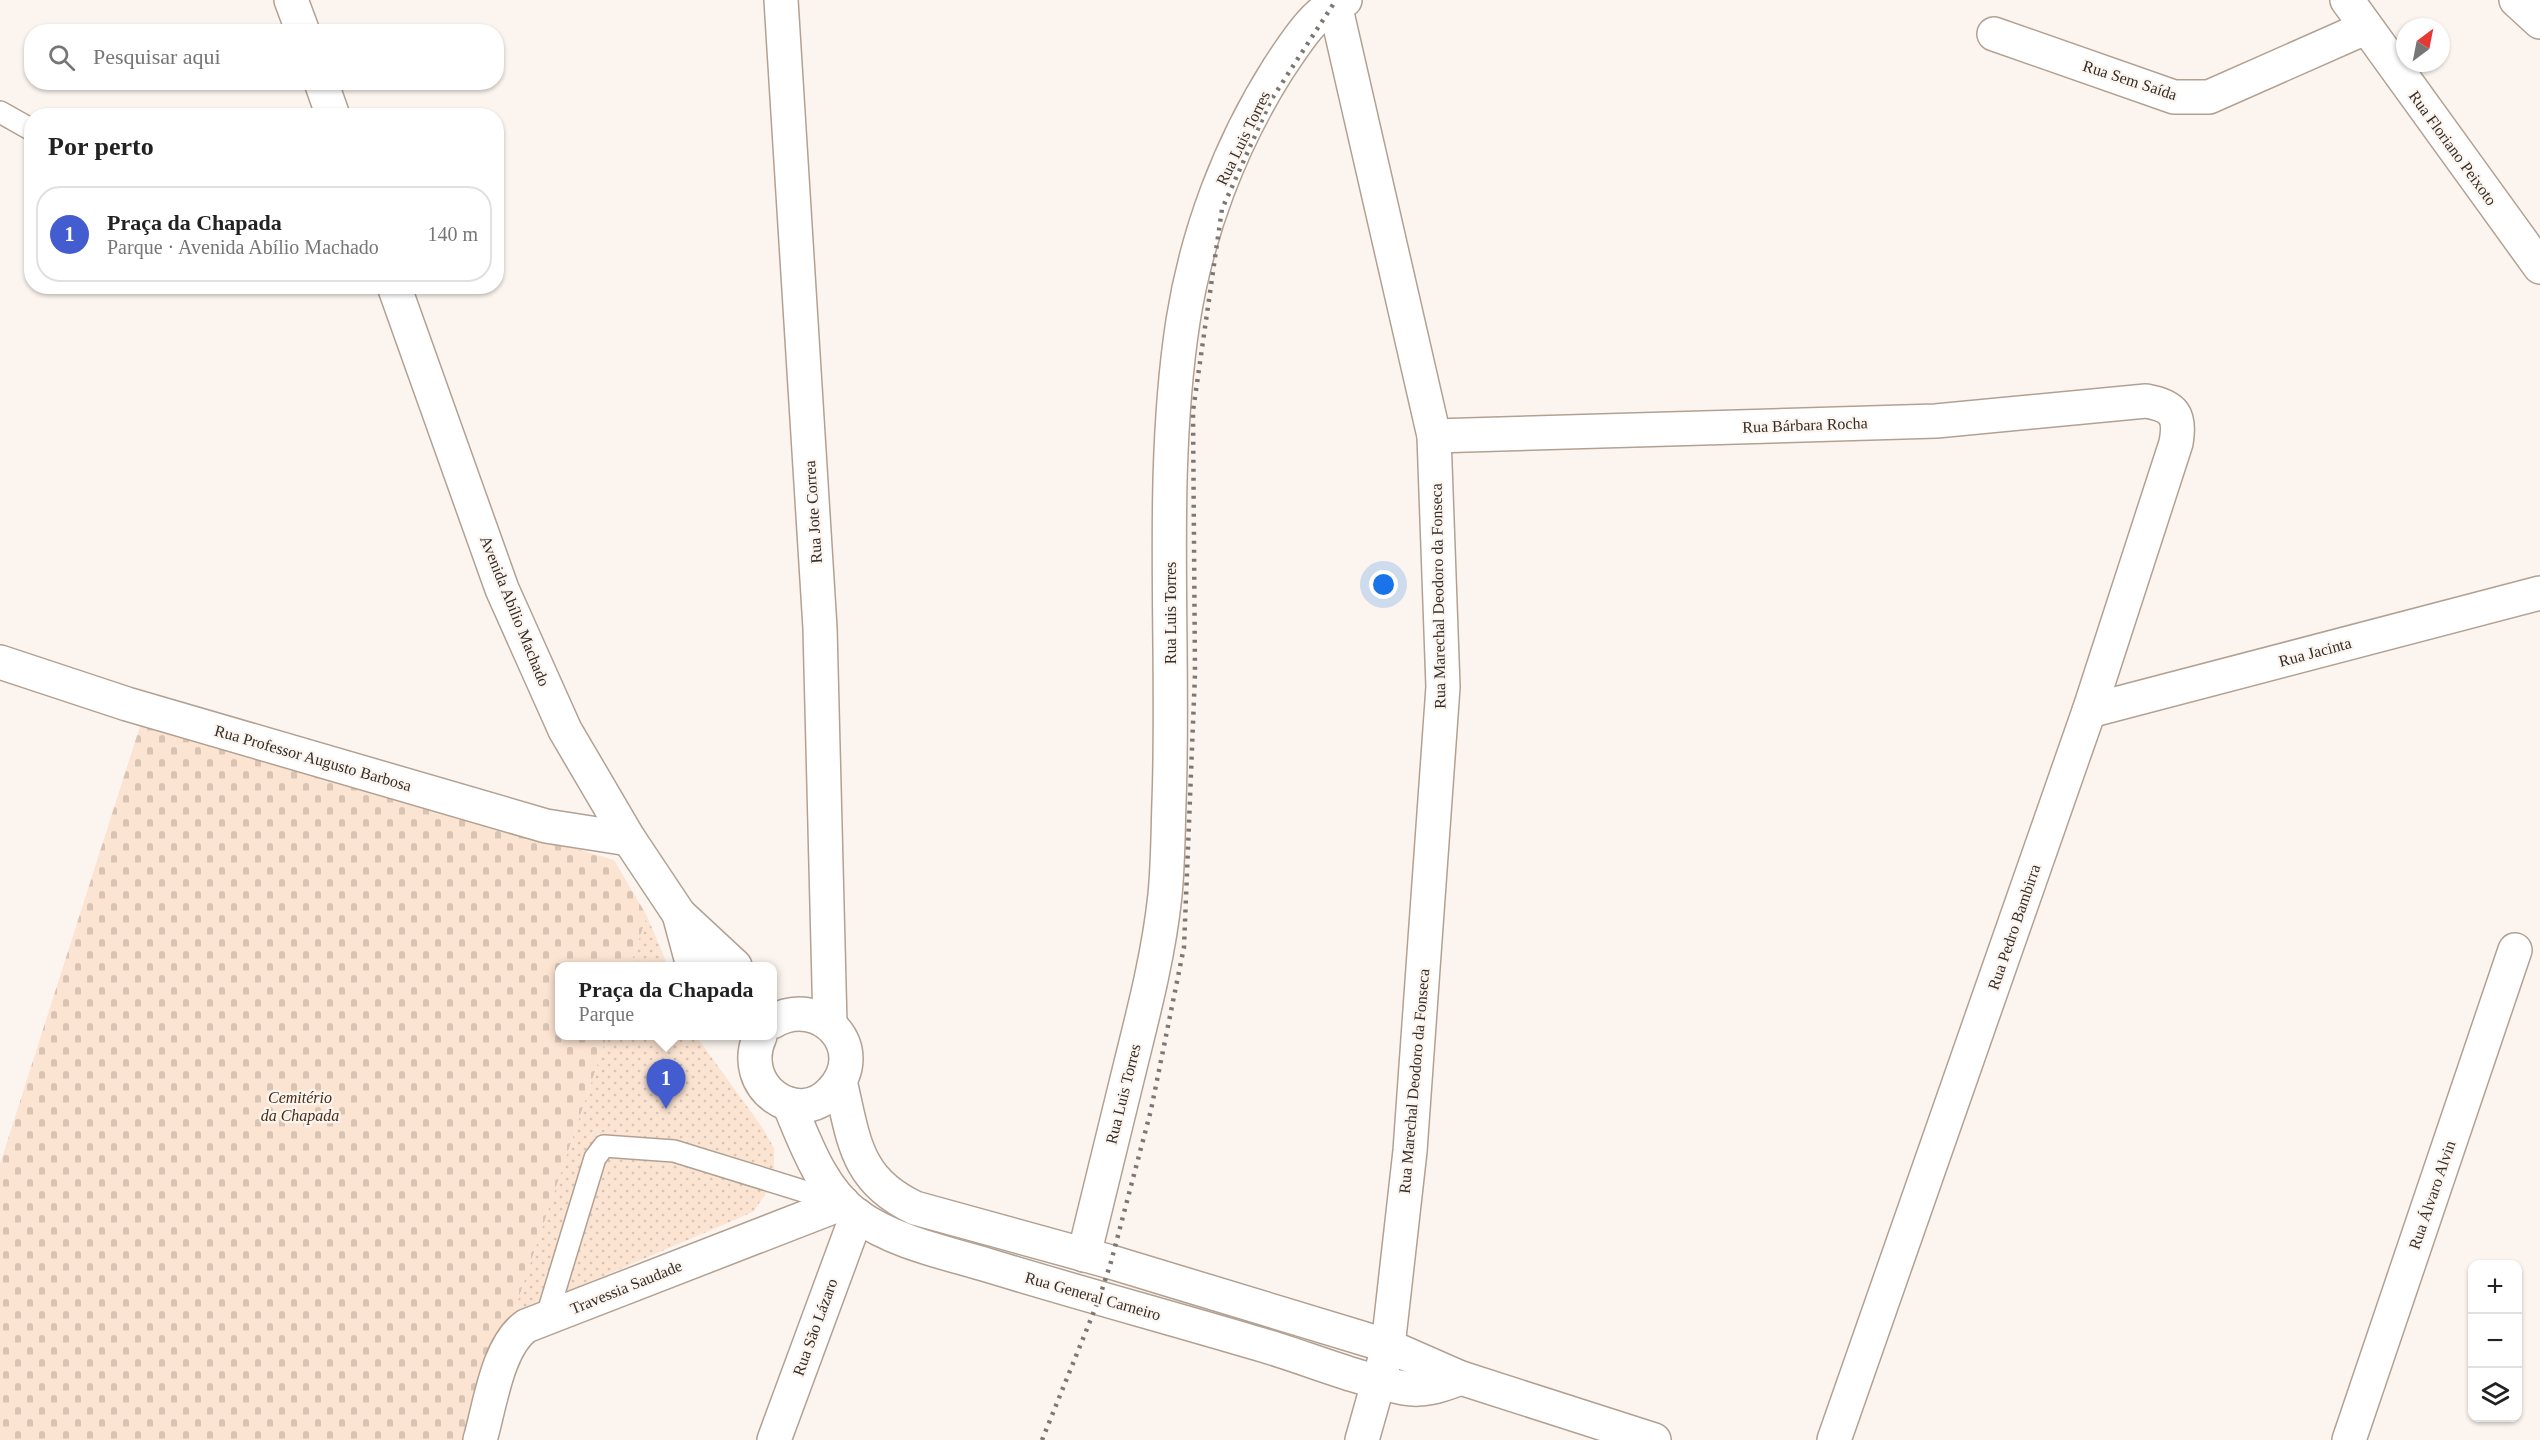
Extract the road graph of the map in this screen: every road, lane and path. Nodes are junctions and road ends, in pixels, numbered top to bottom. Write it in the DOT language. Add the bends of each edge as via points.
graph roads {
  1 [pos="291,0"];
  2 [pos="781,0"];
  3 [pos="2347,0"];
  4 [pos="2516,0"];
  5 [pos="1338,1"];
  6 [pos="2540,22"];
  7 [pos="300,24"];
  8 [pos="2364,28"];
  9 [pos="1994,34"];
  10 [pos="324,90"];
  11 [pos="330,108"];
  12 [pos="0,112"];
  13 [pos="24,125"];
  14 [pos="2540,267"];
  15 [pos="397,294"];
  16 [pos="2173,412"];
  17 [pos="1434,436"];
  18 [pos="2540,593"];
  19 [pos="0,662"];
  20 [pos="2089,711"];
  21 [pos="629,839"];
  22 [pos="679,915"];
  23 [pos="2515,950"];
  24 [pos="692,962"];
  25 [pos="731,962"];
  26 [pos="778,1012"];
  27 [pos="830,1024"];
  28 [pos="741,1040"];
  29 [pos="757,1049"];
  30 [pos="840,1081"];
  31 [pos="789,1104"];
  32 [pos="850,1209"];
  33 [pos="1084,1255"];
  34 [pos="546,1319"];
  35 [pos="1388,1346"];
  36 [pos="1461,1378"];
  37 [pos="1378,1382"];
  38 [pos="480,1440"];
  39 [pos="774,1440"];
  40 [pos="1362,1440"];
  41 [pos="1654,1440"];
  42 [pos="1834,1440"];
  43 [pos="2349,1440"];
  1 -- 7 [label="street"];
  2 -- 27 [label="street, Rua Jote Correa" via="820,628"];
  3 -- 8 [label="street, Rua Floriano Peixoto"];
  4 -- 6 [label="street"];
  5 -- 17 [label="street, Rua Marechal Deodoro da Fonseca"];
  5 -- 33 [label="street, Rua Luis Torres" via="1300,35 1260,98 1224,172 1204,231 1184,321 1173,457 1166,889 1159,950"];
  8 -- 9 [label="street, Rua Sem Saída" via="2209,97 2174,97"];
  8 -- 14 [label="street, Rua Floriano Peixoto"];
  10 -- 11 [label="street"];
  12 -- 13 [label="lane"];
  15 -- 21 [label="street, Avenida Abílio Machado" via="502,588 565,730"];
  16 -- 17 [label="street, Rua Bárbara Rocha" via="2162,404 2146,401 1936,421"];
  16 -- 20 [label="street, Rua Pedro Bambirra" via="2179,425 2176,443"];
  17 -- 35 [label="street, Rua Marechal Deodoro da Fonseca" via="1443,687 1410,1151"];
  18 -- 20 [label="street, Rua Jacinta"];
  19 -- 21 [label="street, Rua Professor Augusto Barbosa" via="127,704 546,826"];
  20 -- 42 [label="street, Rua Pedro Bambirra"];
  21 -- 22 [label="street, Avenida Abílio Machado"];
  22 -- 24 [label="street, Avenida Abílio Machado"];
  22 -- 25 [label="street, Avenida Abílio Machado"];
  23 -- 43 [label="street, Rua Álvaro Alvin"];
  26 -- 27 [label="street" via="818,1016"];
  27 -- 30 [label="street" via="845,1051"];
  28 -- 29 [label="street"];
  29 -- 31 [label="street" via="757,1076 764,1088"];
  30 -- 31 [label="street" via="818,1101"];
  30 -- 33 [label="street" via="855,1143 870,1177 891,1197 915,1208"];
  31 -- 32 [label="street, Rua General Carneiro" via="814,1162"];
  32 -- 34 [label="street, Travessia Saudade"];
  32 -- 34 [label="lane" via="674,1151 604,1146 595,1158"];
  32 -- 37 [label="street, Rua General Carneiro" via="894,1237"];
  32 -- 39 [label="street, Rua São Lázaro"];
  33 -- 35 [label="street"];
  34 -- 38 [label="street, Travessia Saudade" via="513,1335"];
  35 -- 36 [label="street"];
  35 -- 37 [label="street, Rua Marechal Deodoro da Fonseca"];
  36 -- 37 [label="street, Rua General Carneiro" via="1428,1389"];
  36 -- 41 [label="street"];
  37 -- 40 [label="street"];
}
